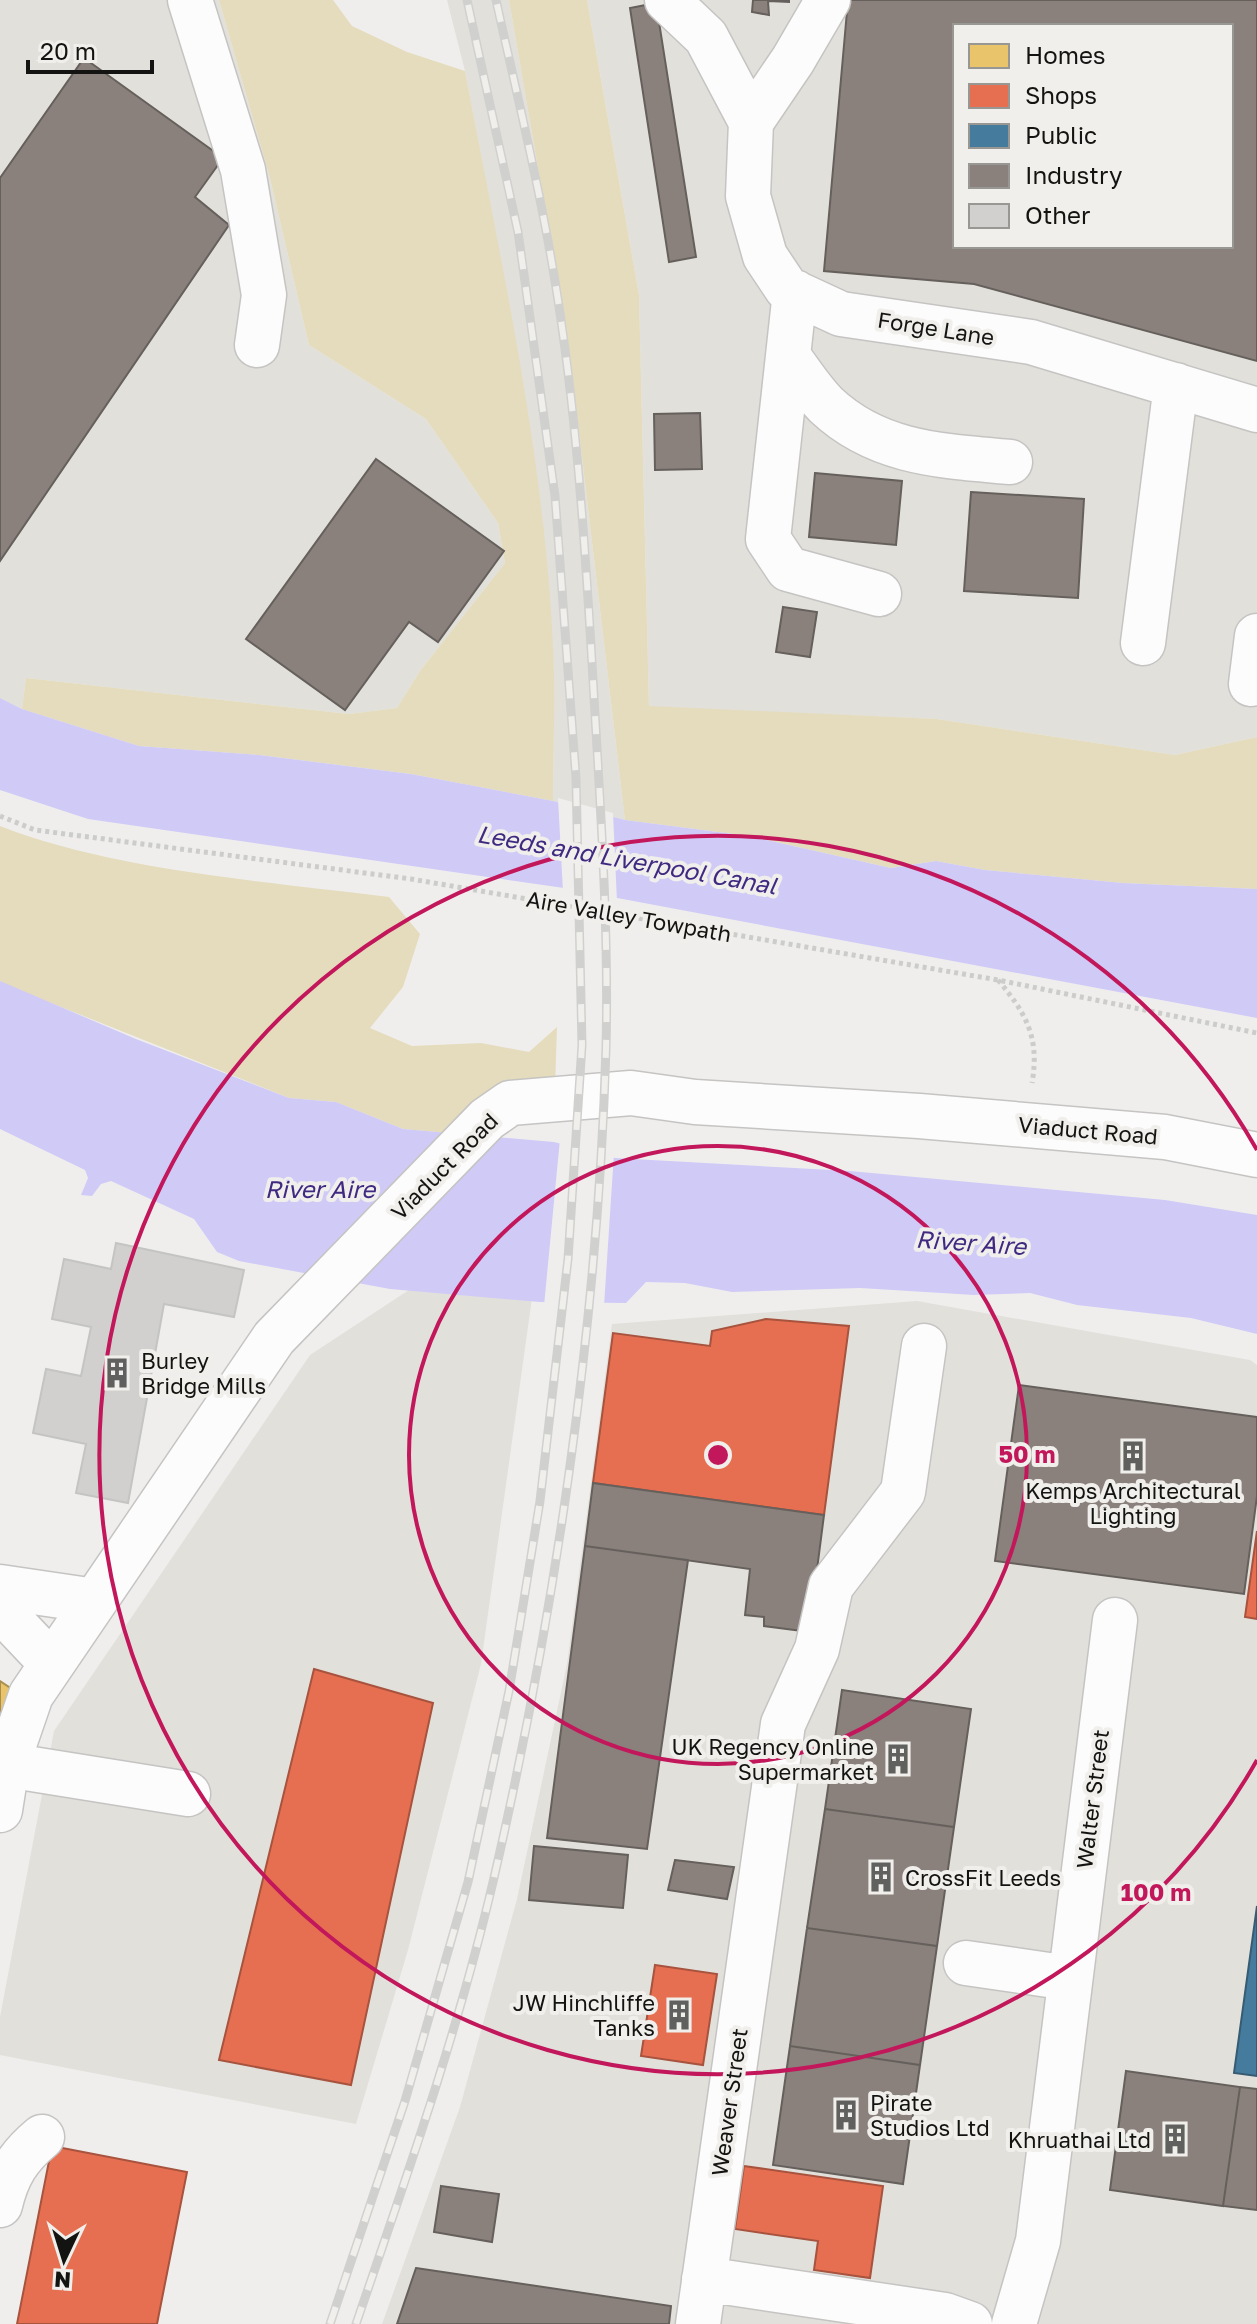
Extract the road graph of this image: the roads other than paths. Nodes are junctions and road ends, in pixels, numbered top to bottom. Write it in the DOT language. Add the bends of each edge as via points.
graph roads {
  1 [pos="190,0"];
  2 [pos="667,0"];
  3 [pos="828,0"];
  4 [pos="751,122"];
  5 [pos="795,292"];
  6 [pos="257,345"];
  7 [pos="788,356"];
  8 [pos="1176,385"];
  9 [pos="1257,410"];
  10 [pos="1010,462"];
  11 [pos="879,594"];
  12 [pos="1257,636"];
  13 [pos="1143,643"];
  14 [pos="1251,684"];
  15 [pos="1257,1155"];
  16 [pos="924,1346"];
  17 [pos="0,1587"];
  18 [pos="95,1601"];
  19 [pos="0,1609"];
  20 [pos="1115,1620"];
  21 [pos="52,1664"];
  22 [pos="4,1770"];
  23 [pos="188,1794"];
  24 [pos="0,1810"];
  25 [pos="966,1963"];
  26 [pos="1069,1978"];
  27 [pos="42,2137"];
  28 [pos="0,2205"];
  29 [pos="704,2279"];
  30 [pos="953,2321"];
  31 [pos="698,2324"];
  32 [pos="1014,2324"];
  1 -- 6 [label="street" via="243,170 264,295"];
  2 -- 4 [label="street" via="706,37"];
  3 -- 4 [label="street"];
  4 -- 5 [label="street, Forge Lane" via="748,196 765,256 787,289"];
  5 -- 7 [label="street"];
  5 -- 8 [label="street, Forge Lane" via="841,314 1031,342"];
  7 -- 10 [label="street" via="826,404 871,438 905,451"];
  7 -- 11 [label="street" via="768,539 788,569"];
  8 -- 9 [label="street, Forge Lane"];
  8 -- 13 [label="street"];
  12 -- 14 [label="street"];
  15 -- 18 [label="street, Viaduct Road" via="1165,1137 631,1093 510,1103 487,1119 274,1338"];
  16 -- 29 [label="street, Weaver Street" via="903,1492 831,1586 817,1649 783,1724"];
  17 -- 18 [label="street"];
  18 -- 21 [label="street, Viaduct Road"];
  19 -- 21 [label="street"];
  20 -- 26 [label="street, Walter Street"];
  21 -- 22 [label="street, Viaduct Road" via="31,1695"];
  22 -- 23 [label="street"];
  22 -- 24 [label="street, Viaduct Road"];
  25 -- 26 [label="street"];
  26 -- 32 [label="street, Walter Street" via="1038,2241"];
  27 -- 28 [label="street" via="21,2154 5,2180"];
  29 -- 30 [label="street"];
  29 -- 31 [label="street, Weaver Street"];
}
